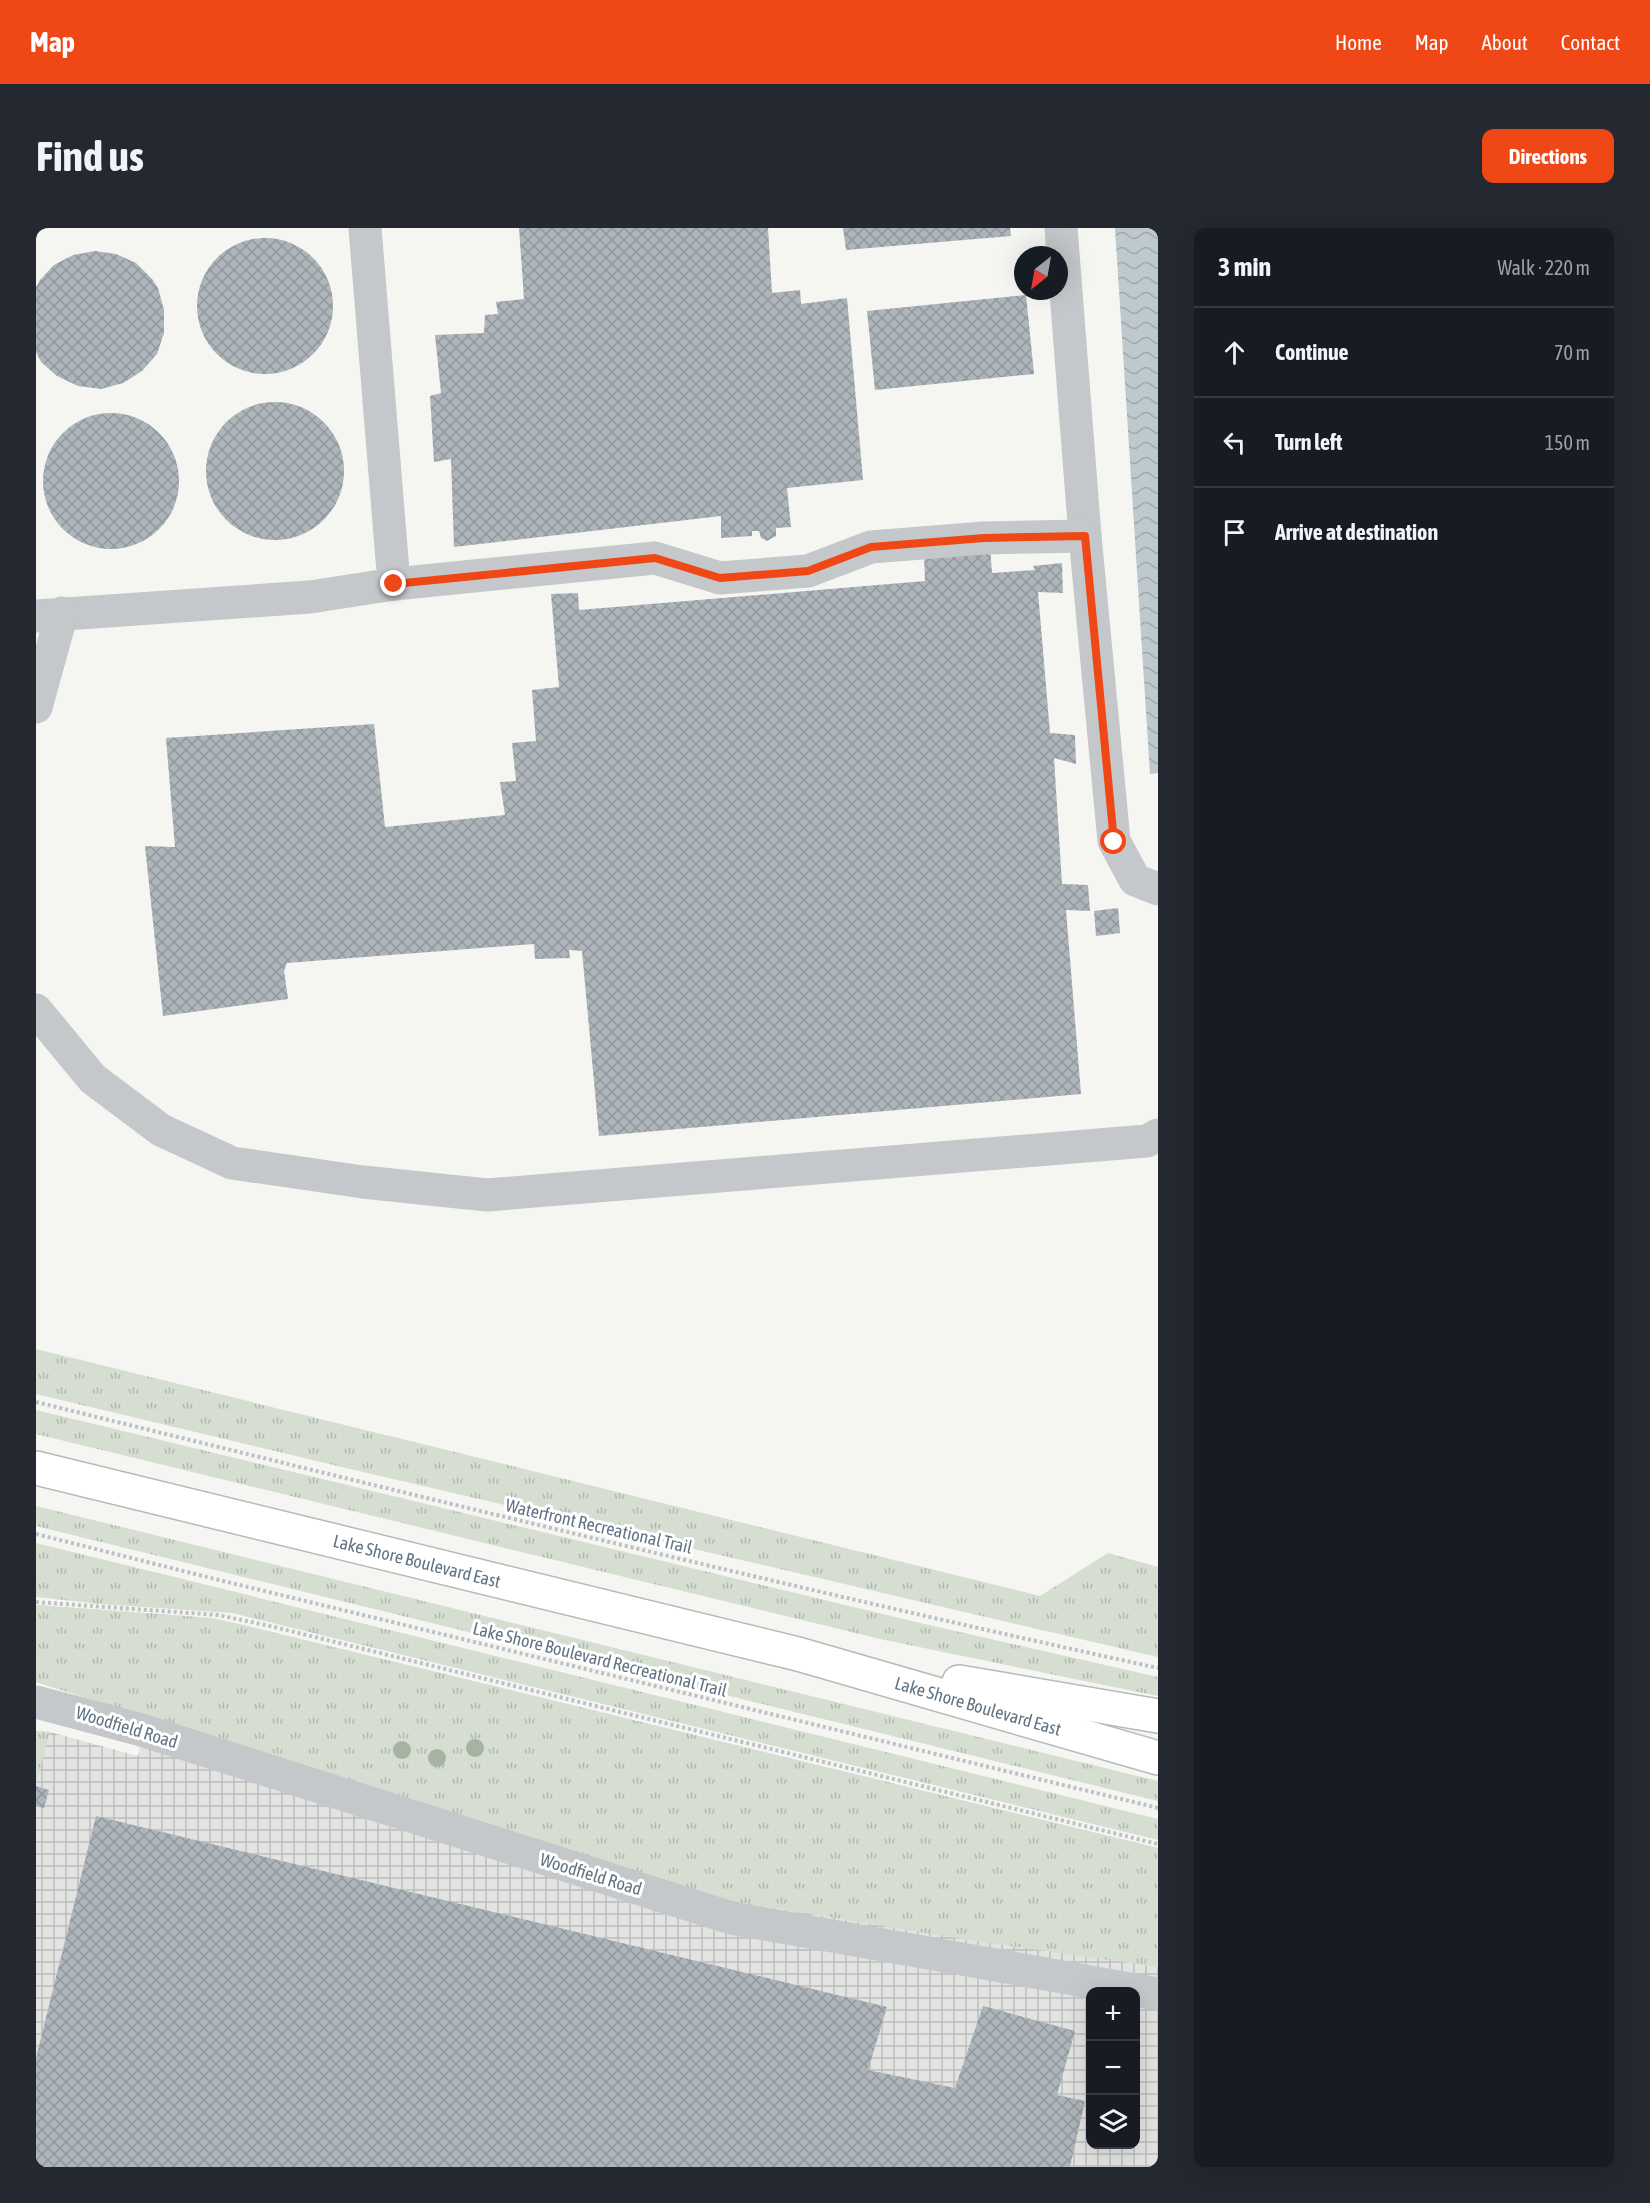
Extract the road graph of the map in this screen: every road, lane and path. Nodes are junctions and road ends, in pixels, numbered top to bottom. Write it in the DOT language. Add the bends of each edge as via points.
graph roads {
  1 [pos="365,228"];
  2 [pos="1061,228"];
  3 [pos="1085,536"];
  4 [pos="394,584"];
  5 [pos="49,614"];
  6 [pos="36,707"];
  7 [pos="1158,889"];
  8 [pos="36,1010"];
  9 [pos="1158,1135"];
  10 [pos="36,1402"];
  11 [pos="36,1468"];
  12 [pos="36,1533"];
  13 [pos="36,1602"];
  14 [pos="798,1654"];
  15 [pos="1158,1668"];
  16 [pos="36,1702"];
  17 [pos="1158,1716"];
  18 [pos="1158,1758"];
  19 [pos="1158,1808"];
  20 [pos="1158,1844"];
  21 [pos="1158,1994"];
  1 -- 4 [label="street"];
  2 -- 3 [label="street"];
  3 -- 4 [label="street" via="984,538 871,547 808,571 720,578 655,558"];
  3 -- 7 [label="street" via="1114,842 1135,880"];
  4 -- 5 [label="street" via="310,597"];
  5 -- 6 [label="street"];
  8 -- 9 [label="street" via="93,1079 161,1130 232,1163 363,1182 487,1195 1147,1141"];
  10 -- 15 [label="path, Waterfront Recreational Trail" via="564,1532"];
  11 -- 14 [label="highway, Lake Shore Boulevard East"];
  12 -- 19 [label="path, Lake Shore Boulevard Recreational Trail"];
  13 -- 20 [label="path" via="218,1615 270,1626"];
  14 -- 17 [label="highway, Lake Shore Boulevard East"];
  14 -- 18 [label="highway, Lake Shore Boulevard East"];
  16 -- 21 [label="street, Woodfield Road" via="138,1729 730,1918"];
}
